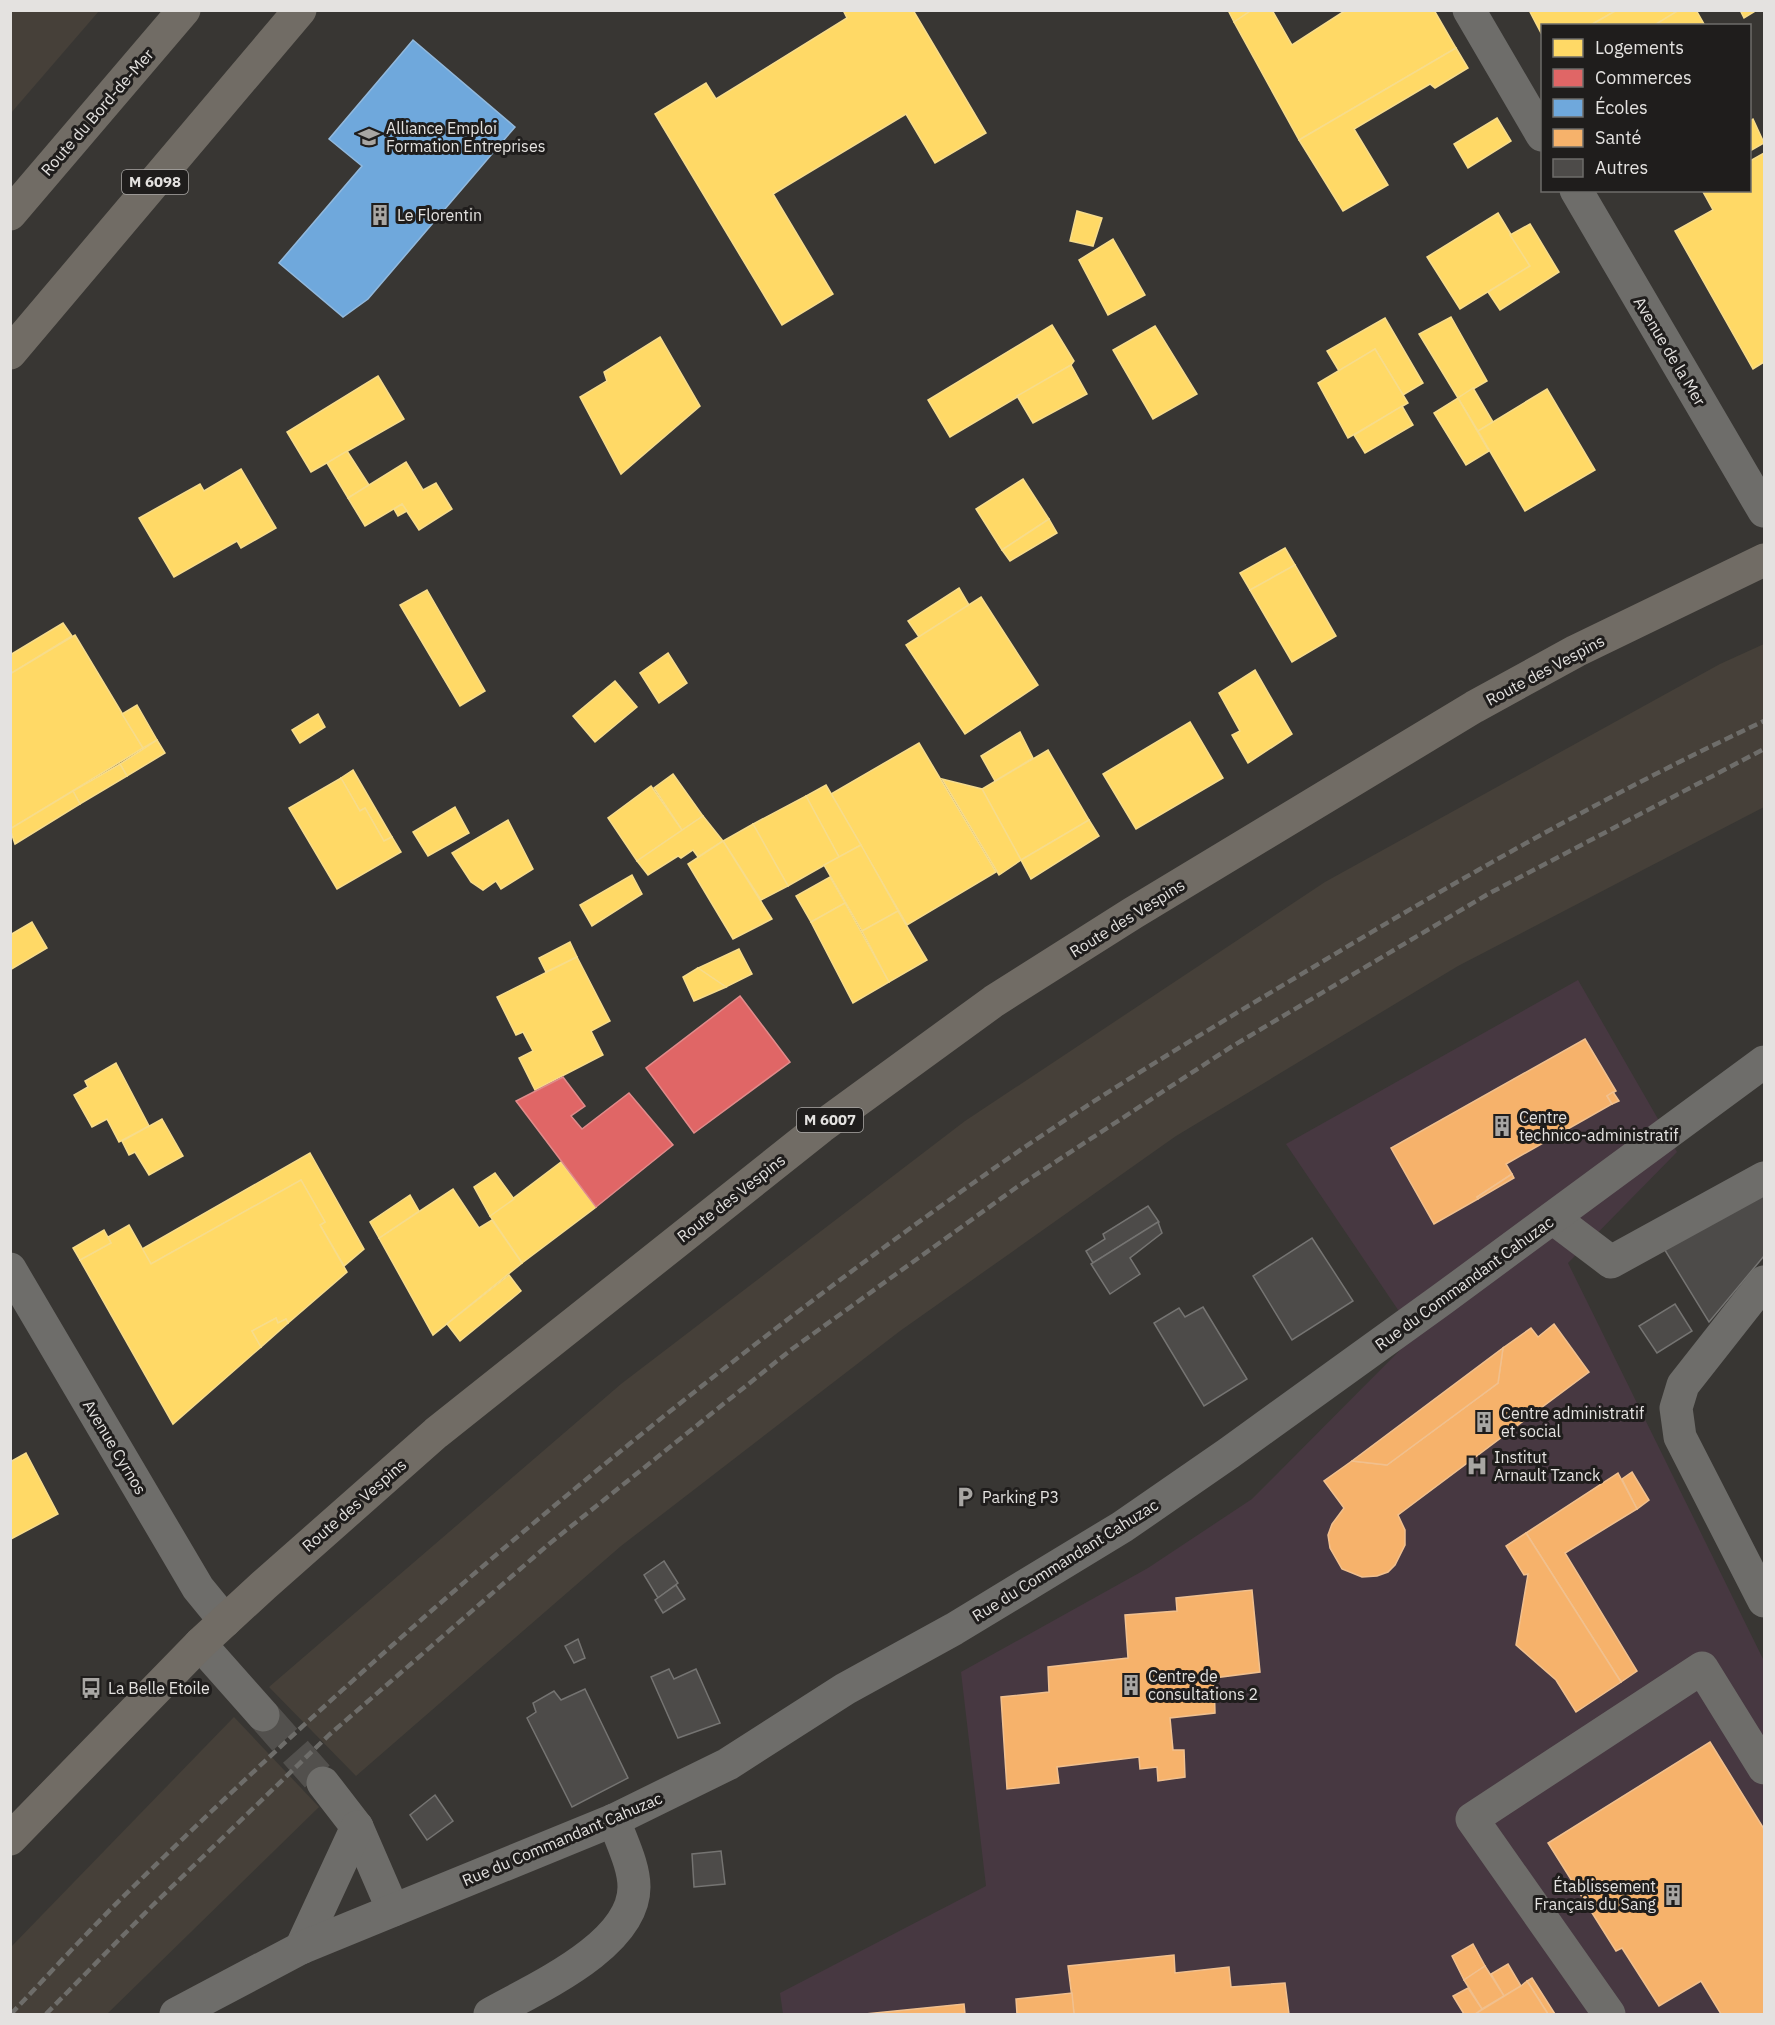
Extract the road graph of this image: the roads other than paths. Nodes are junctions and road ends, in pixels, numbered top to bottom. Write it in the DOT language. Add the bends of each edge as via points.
graph roads {
  1 [pos="184,10"];
  2 [pos="300,10"];
  3 [pos="1469,10"];
  4 [pos="1541,133"];
  5 [pos="1576,192"];
  6 [pos="10,214"];
  7 [pos="10,353"];
  8 [pos="1764,511"];
  9 [pos="1764,560"];
  10 [pos="1764,1062"];
  11 [pos="1764,1178"];
  12 [pos="1553,1218"];
  13 [pos="10,1269"];
  14 [pos="1764,1282"];
  15 [pos="1764,1601"];
  16 [pos="225,1621"];
  17 [pos="200,1644"];
  18 [pos="263,1715"];
  19 [pos="1764,1768"];
  20 [pos="323,1783"];
  21 [pos="614,1820"];
  22 [pos="357,1827"];
  23 [pos="10,1839"];
  24 [pos="393,1910"];
  25 [pos="301,1948"];
  26 [pos="176,2014"];
  27 [pos="490,2014"];
  28 [pos="1609,2014"];
  1 -- 6 [label="main road, Route du Bord-de-Mer"];
  2 -- 7 [label="main road, M 6098"];
  3 -- 4 [label="street"];
  5 -- 8 [label="street, Avenue de la Mer"];
  9 -- 16 [label="main road, Route des Vespins / M 6007" via="1576,651 1474,707 994,1001 821,1127 445,1425"];
  10 -- 12 [label="street, Rue du Commandant Cahuzac"];
  11 -- 12 [label="street" via="1611,1262"];
  12 -- 21 [label="street, Rue du Commandant Cahuzac" via="1122,1527 954,1629 843,1690 728,1764"];
  13 -- 16 [label="street, Avenue Cyrnos" via="198,1588"];
  14 -- 15 [label="street" via="1683,1385 1676,1408 1680,1437"];
  16 -- 17 [label="main road, Route des Vespins / M 6007"];
  17 -- 18 [label="street"];
  17 -- 23 [label="main road, Route des Vespins / M 6007"];
  19 -- 28 [label="street" via="1702,1668 1472,1819"];
  20 -- 22 [label="street"];
  21 -- 24 [label="street, Rue du Commandant Cahuzac"];
  21 -- 27 [label="street" via="634,1888 626,1916 607,1942 583,1960"];
  22 -- 24 [label="street"];
  22 -- 25 [label="street"];
  24 -- 25 [label="street, Rue du Commandant Cahuzac"];
  25 -- 26 [label="street, Rue du Commandant Cahuzac"];
}
